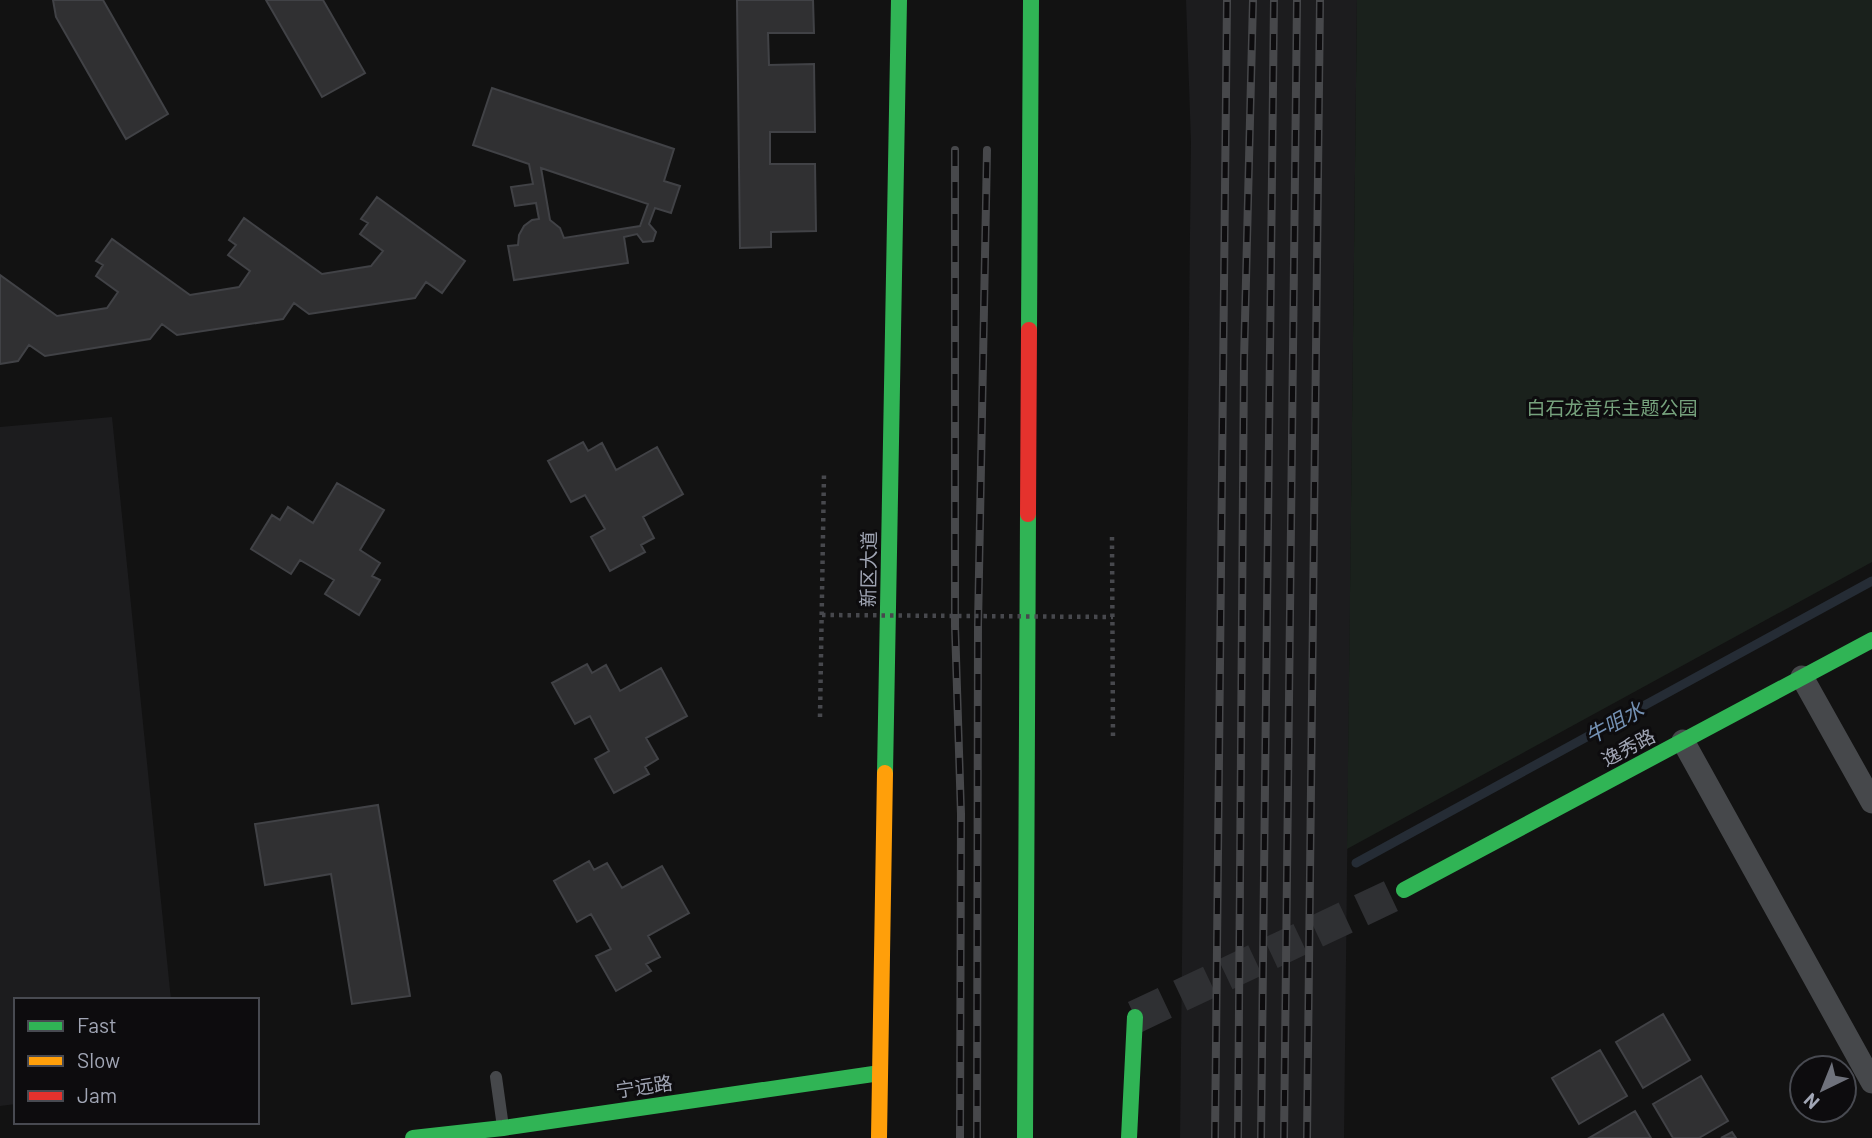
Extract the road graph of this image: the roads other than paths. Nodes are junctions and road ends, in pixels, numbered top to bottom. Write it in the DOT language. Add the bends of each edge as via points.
graph roads {
  1 [pos="899,0"];
  2 [pos="1031,0"];
  3 [pos="1872,640"];
  4 [pos="1802,677"];
  5 [pos="1683,741"];
  6 [pos="1872,802"];
  7 [pos="1404,890"];
  8 [pos="1135,1017"];
  9 [pos="880,1073"];
  10 [pos="496,1077"];
  11 [pos="1872,1082"];
  12 [pos="503,1128"];
  13 [pos="443,1136"];
  14 [pos="413,1138"];
  15 [pos="879,1138"];
  16 [pos="1025,1138"];
  17 [pos="1129,1138"];
  1 -- 9 [label="main road, 新区大道"];
  2 -- 16 [label="main road"];
  3 -- 4 [label="main road, 逸秀路"];
  4 -- 5 [label="main road, 逸秀路"];
  4 -- 6 [label="street"];
  5 -- 7 [label="main road, 逸秀路"];
  5 -- 11 [label="street"];
  8 -- 17 [label="main road"];
  9 -- 12 [label="main road, 宁远路"];
  9 -- 15 [label="main road, 新区大道"];
  10 -- 12 [label="lane"];
  12 -- 13 [label="main road, 宁远路"];
  13 -- 14 [label="main road, 宁远路"];
}
